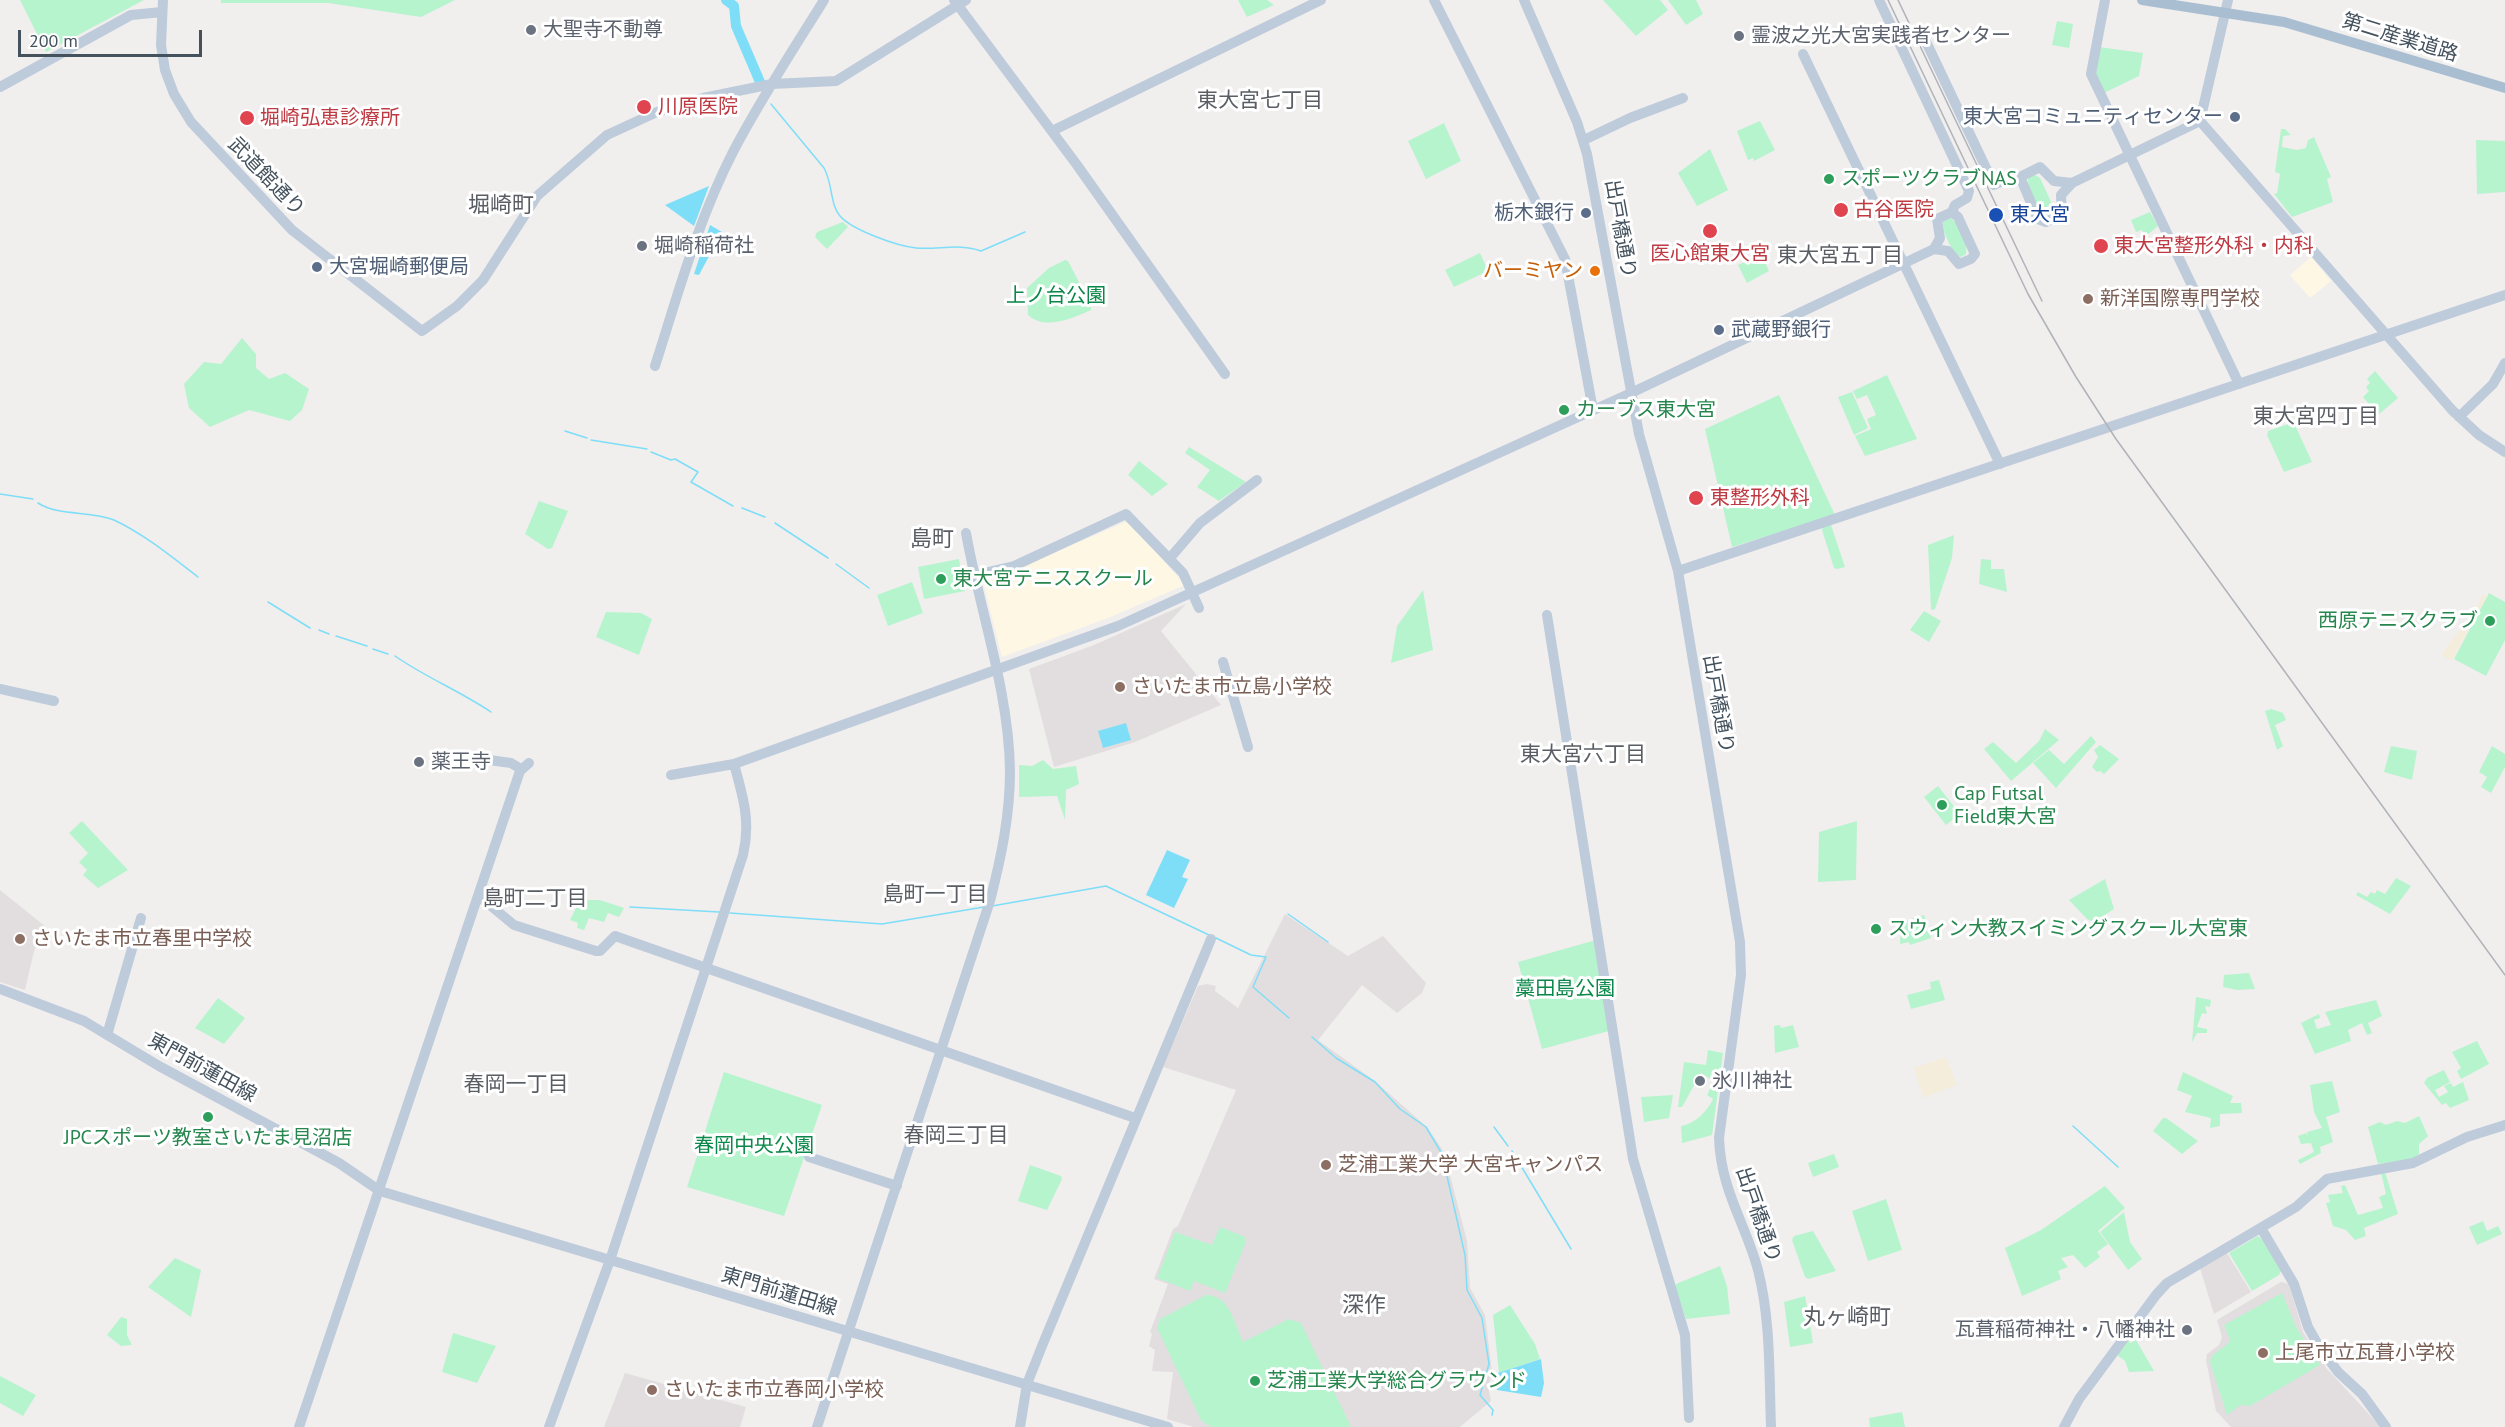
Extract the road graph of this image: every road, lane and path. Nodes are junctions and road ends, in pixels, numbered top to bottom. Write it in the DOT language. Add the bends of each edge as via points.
graph roads {
  1 [pos="163,0"];
  2 [pos="824,0"];
  3 [pos="1321,0"];
  4 [pos="1434,0"];
  5 [pos="1524,0"];
  6 [pos="1879,0"];
  7 [pos="2105,0"];
  8 [pos="2142,0"];
  9 [pos="2176,0"];
  10 [pos="959,2"];
  11 [pos="2227,7"];
  12 [pos="162,12"];
  13 [pos="1920,29"];
  14 [pos="1803,54"];
  15 [pos="2505,83"];
  16 [pos="772,84"];
  17 [pos="0,87"];
  18 [pos="2505,88"];
  19 [pos="1683,98"];
  20 [pos="2200,121"];
  21 [pos="1052,131"];
  22 [pos="1584,140"];
  23 [pos="2129,155"];
  24 [pos="2020,177"];
  25 [pos="2049,178"];
  26 [pos="2072,183"];
  27 [pos="2060,202"];
  28 [pos="1952,212"];
  29 [pos="1938,230"];
  30 [pos="1934,249"];
  31 [pos="1950,253"];
  32 [pos="1904,263"];
  33 [pos="2505,295"];
  34 [pos="2386,334"];
  35 [pos="2505,363"];
  36 [pos="656,366"];
  37 [pos="1225,374"];
  38 [pos="2239,384"];
  39 [pos="1631,393"];
  40 [pos="1593,410"];
  41 [pos="2459,417"];
  42 [pos="2505,452"];
  43 [pos="2000,464"];
  44 [pos="1257,480"];
  45 [pos="966,533"];
  46 [pos="1170,558"];
  47 [pos="1678,571"];
  48 [pos="975,575"];
  49 [pos="1192,591"];
  50 [pos="1199,608"];
  51 [pos="1547,615"];
  52 [pos="1223,662"];
  53 [pos="995,670"];
  54 [pos="0,689"];
  55 [pos="54,701"];
  56 [pos="1248,747"];
  57 [pos="467,757"];
  58 [pos="734,764"];
  59 [pos="671,776"];
  60 [pos="479,896"];
  61 [pos="141,918"];
  62 [pos="1211,939"];
  63 [pos="704,968"];
  64 [pos="0,989"];
  65 [pos="107,1035"];
  66 [pos="941,1051"];
  67 [pos="1135,1118"];
  68 [pos="2505,1125"];
  69 [pos="809,1157"];
  70 [pos="897,1186"];
  71 [pos="380,1191"];
  72 [pos="2261,1228"];
  73 [pos="609,1260"];
  74 [pos="848,1331"];
  75 [pos="1028,1384"];
  76 [pos="1689,1418"];
  77 [pos="298,1427"];
  78 [pos="549,1427"];
  79 [pos="817,1427"];
  80 [pos="1020,1427"];
  81 [pos="1168,1427"];
  82 [pos="1771,1427"];
  83 [pos="2064,1427"];
  84 [pos="2386,1427"];
  1 -- 12 [label="street, 武道館通り"];
  2 -- 16 [label="street"];
  3 -- 21 [label="street"];
  4 -- 40 [label="street" via="1565,259"];
  5 -- 22 [label="street, 出戸橋通り"];
  6 -- 28 [label="street" via="1969,191"];
  7 -- 23 [label="street" via="2091,74"];
  8 -- 11 [label="main road, 第二産業道路"];
  9 -- 11 [label="main road, 第二産業道路"];
  10 -- 16 [label="street" via="836,81"];
  10 -- 21 [label="street"];
  11 -- 15 [label="main road, 第二産業道路" via="2292,19"];
  11 -- 18 [label="main road, 第二産業道路"];
  11 -- 20 [label="street"];
  12 -- 16 [label="street, 武道館通り" via="161,45 170,85 201,135 292,230 422,331 476,287 537,196 600,140 670,107"];
  12 -- 17 [label="street" via="131,15"];
  13 -- 24 [label="street" via="1994,185"];
  14 -- 32 [label="street"];
  16 -- 36 [label="street" via="719,183 684,273"];
  19 -- 22 [label="street"];
  20 -- 23 [label="street"];
  20 -- 34 [label="street"];
  21 -- 37 [label="street"];
  22 -- 39 [label="street, 出戸橋通り"];
  23 -- 26 [label="street"];
  23 -- 38 [label="street"];
  24 -- 25 [label="street" via="2037,166"];
  24 -- 27 [label="street" via="2040,222 2059,216"];
  25 -- 26 [label="street"];
  25 -- 27 [label="street"];
  26 -- 27 [label="street" via="2064,190"];
  28 -- 29 [label="street" via="1937,219"];
  28 -- 31 [label="street" via="1975,254 1961,265"];
  29 -- 30 [label="street" via="1939,241"];
  29 -- 31 [label="street"];
  30 -- 31 [label="street"];
  30 -- 32 [label="street"];
  32 -- 39 [label="street"];
  32 -- 43 [label="street"];
  33 -- 34 [label="street"];
  34 -- 38 [label="street"];
  34 -- 41 [label="street"];
  35 -- 41 [label="street" via="2493,384"];
  38 -- 43 [label="street"];
  39 -- 40 [label="street"];
  39 -- 47 [label="street, 出戸橋通り" via="1645,462"];
  40 -- 49 [label="street"];
  41 -- 42 [label="street"];
  43 -- 47 [label="street"];
  44 -- 46 [label="street" via="1200,523"];
  45 -- 48 [label="street"];
  46 -- 48 [label="street" via="1126,514 1014,566"];
  46 -- 49 [label="street" via="1186,576"];
  47 -- 82 [label="street, 出戸橋通り" via="1740,950 1741,975 1720,1152 1729,1197 1754,1258 1764,1296"];
  48 -- 53 [label="street"];
  49 -- 50 [label="street"];
  49 -- 53 [label="street" via="1092,636"];
  51 -- 76 [label="street" via="1633,1159 1685,1335"];
  52 -- 56 [label="street"];
  53 -- 58 [label="street"];
  53 -- 66 [label="street" via="1005,712 1010,770 1005,839 990,902"];
  54 -- 55 [label="street"];
  57 -- 60 [label="street" via="525,766"];
  58 -- 59 [label="street"];
  58 -- 63 [label="street" via="748,814 748,830"];
  60 -- 63 [label="street" via="514,925 559,940 600,951 615,936"];
  60 -- 71 [label="street"];
  61 -- 65 [label="street"];
  62 -- 67 [label="street"];
  63 -- 66 [label="street"];
  63 -- 73 [label="street"];
  64 -- 65 [label="street, 東門前蓮田線" via="65,1012"];
  65 -- 71 [label="street, 東門前蓮田線" via="339,1163"];
  66 -- 67 [label="street"];
  66 -- 70 [label="street"];
  67 -- 75 [label="street"];
  68 -- 72 [label="street" via="2467,1137 2413,1162 2326,1179 2296,1207"];
  69 -- 70 [label="street"];
  70 -- 74 [label="street"];
  71 -- 73 [label="street, 東門前蓮田線"];
  71 -- 77 [label="street"];
  72 -- 83 [label="street" via="2161,1288 2079,1399"];
  72 -- 84 [label="street" via="2294,1284 2317,1343"];
  73 -- 74 [label="street, 東門前蓮田線"];
  73 -- 78 [label="street"];
  74 -- 75 [label="street, 東門前蓮田線"];
  74 -- 79 [label="street"];
  75 -- 80 [label="street"];
  75 -- 81 [label="street, 東門前蓮田線"];
}
